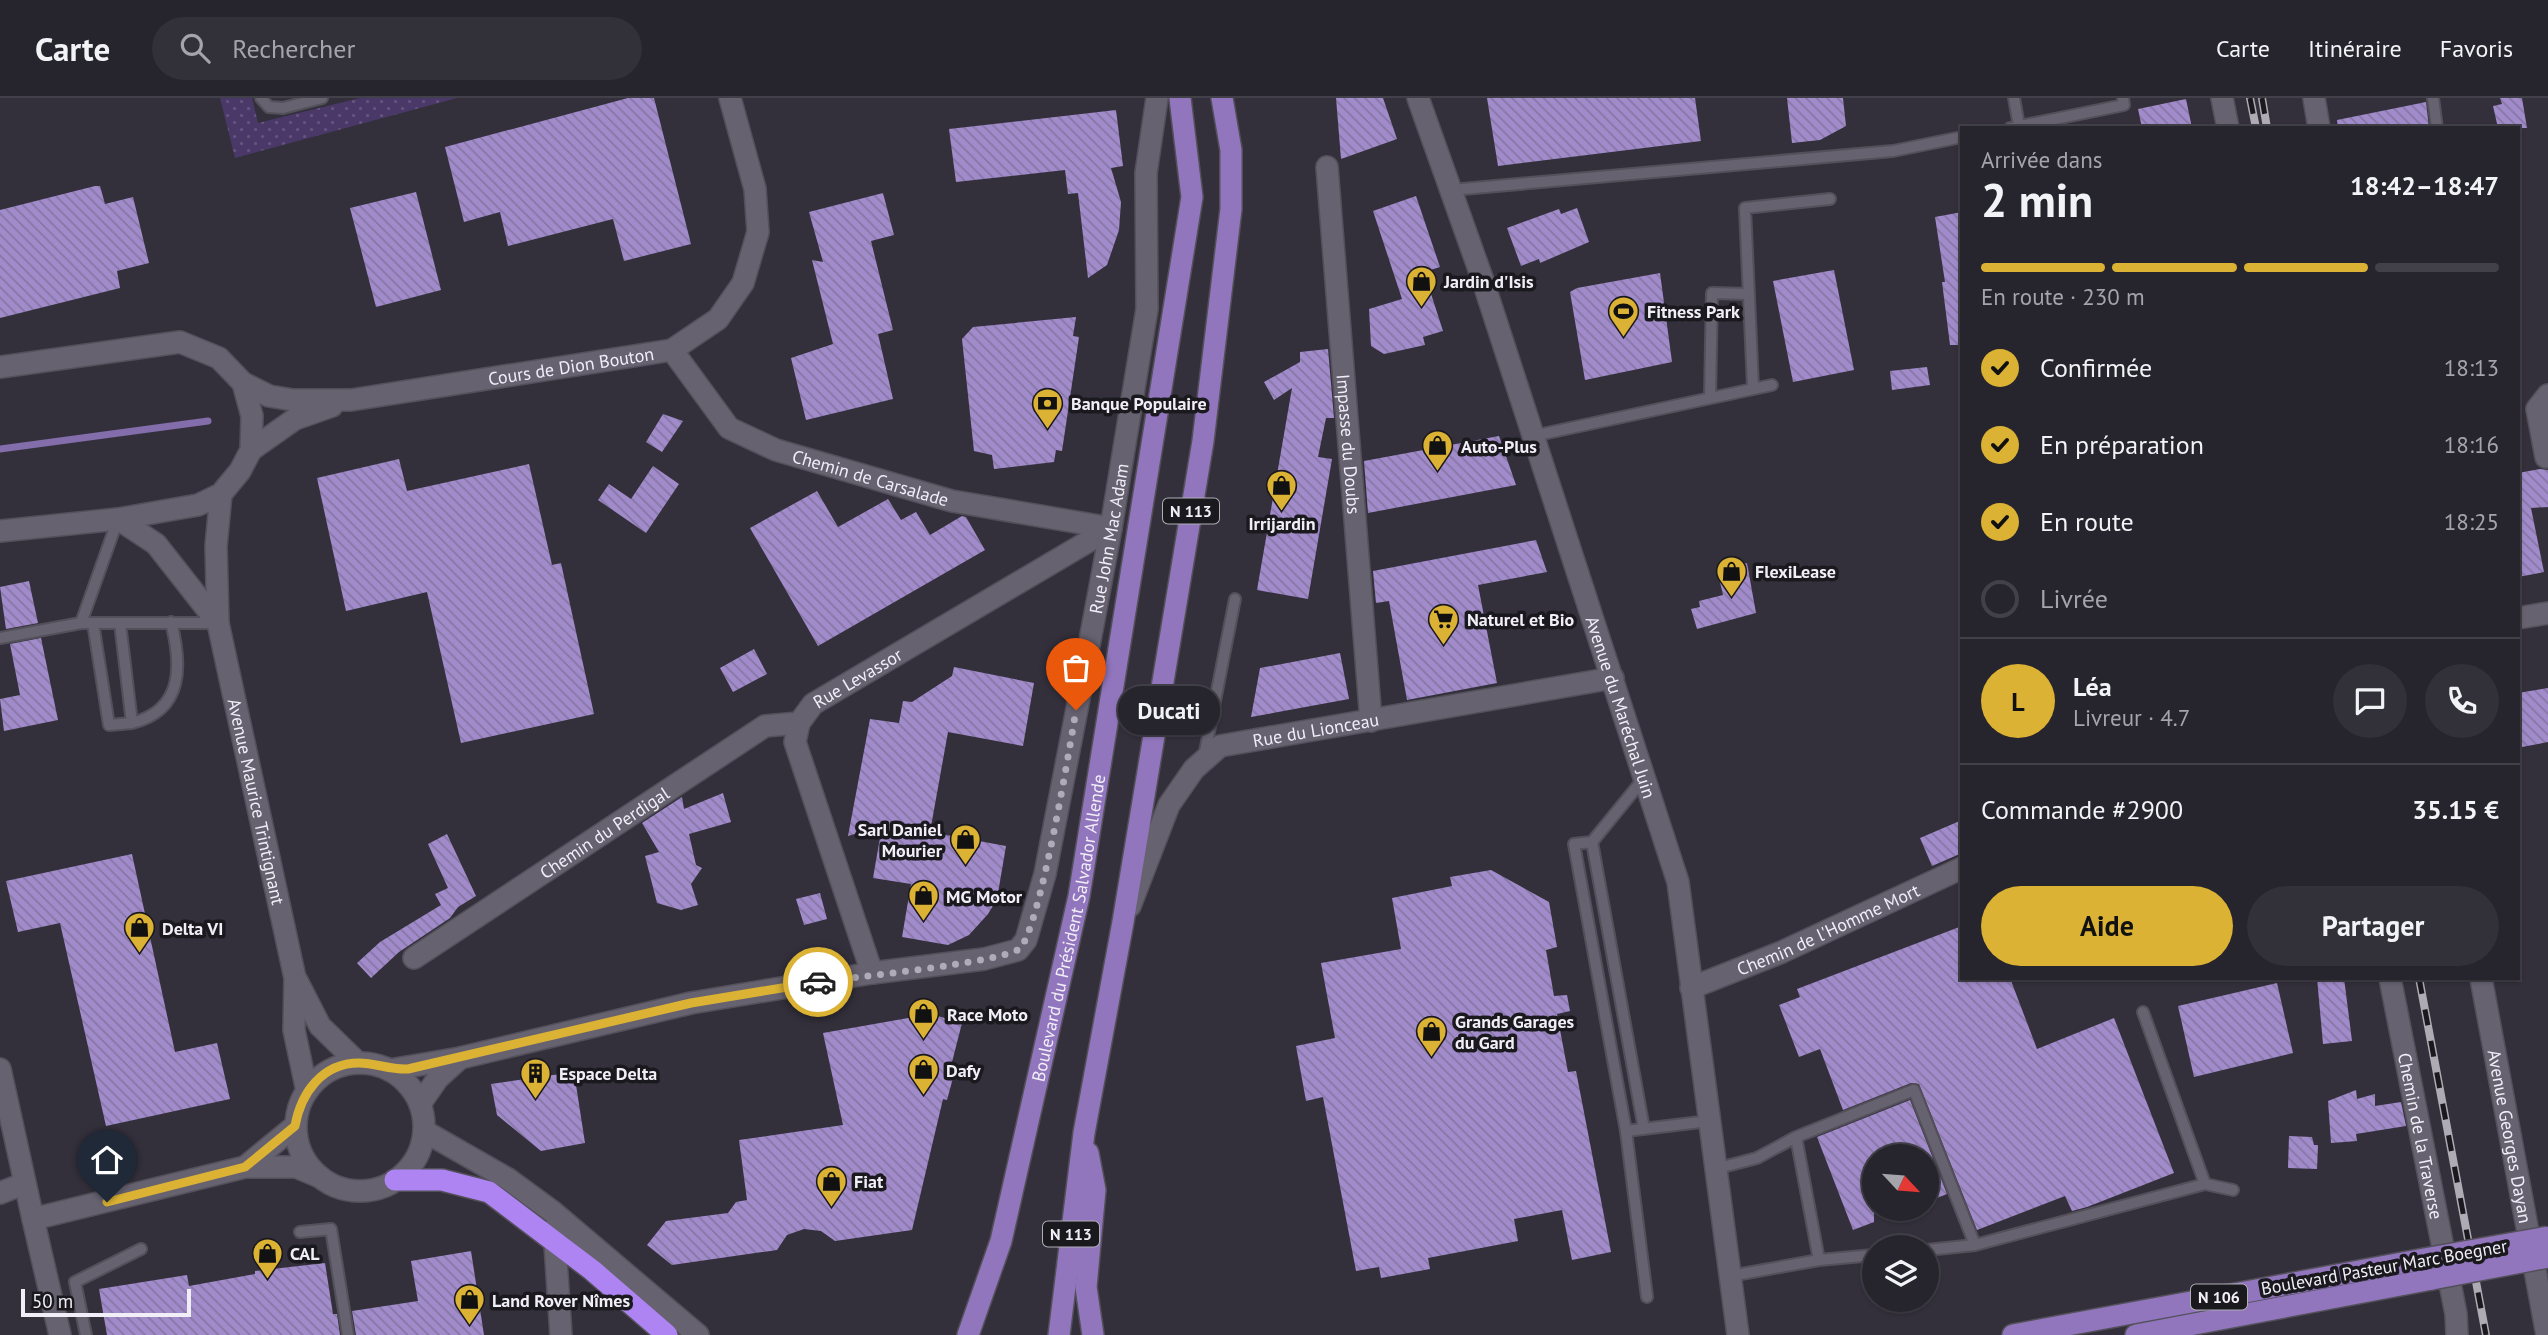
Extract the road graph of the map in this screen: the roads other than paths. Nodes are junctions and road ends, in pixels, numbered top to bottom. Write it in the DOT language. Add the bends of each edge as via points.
graph roads {
  1 [pos="261,98"];
  2 [pos="323,98"];
  3 [pos="730,98"];
  4 [pos="1157,98"];
  5 [pos="1180,98"];
  6 [pos="1222,98"];
  7 [pos="1418,98"];
  8 [pos="2014,98"];
  9 [pos="2123,98"];
  10 [pos="2222,98"];
  11 [pos="2314,98"];
  12 [pos="2433,98"];
  13 [pos="2015,126"];
  14 [pos="2020,126"];
  15 [pos="2228,126"];
  16 [pos="2319,126"];
  17 [pos="2437,126"];
  18 [pos="1960,137"];
  19 [pos="1327,167"];
  20 [pos="1451,190"];
  21 [pos="1830,199"];
  22 [pos="1749,294"];
  23 [pos="672,349"];
  24 [pos="0,367"];
  25 [pos="243,383"];
  26 [pos="1772,385"];
  27 [pos="1753,387"];
  28 [pos="2548,395"];
  29 [pos="1710,397"];
  30 [pos="351,400"];
  31 [pos="1533,436"];
  32 [pos="251,450"];
  33 [pos="2546,457"];
  34 [pos="221,494"];
  35 [pos="118,519"];
  36 [pos="1111,528"];
  37 [pos="0,531"];
  38 [pos="1235,599"];
  39 [pos="2548,613"];
  40 [pos="2520,618"];
  41 [pos="171,622"];
  42 [pos="81,623"];
  43 [pos="93,623"];
  44 [pos="120,623"];
  45 [pos="218,623"];
  46 [pos="0,638"];
  47 [pos="1613,678"];
  48 [pos="1371,721"];
  49 [pos="132,723"];
  50 [pos="799,723"];
  51 [pos="1204,760"];
  52 [pos="1645,777"];
  53 [pos="1592,842"];
  54 [pos="1960,869"];
  55 [pos="1123,922"];
  56 [pos="414,958"];
  57 [pos="873,973"];
  58 [pos="295,978"];
  59 [pos="2390,980"];
  60 [pos="2481,980"];
  61 [pos="1690,988"];
  62 [pos="2143,1012"];
  63 [pos="460,1058"];
  64 [pos="357,1062"];
  65 [pos="0,1069"];
  66 [pos="390,1070"];
  67 [pos="307,1091"];
  68 [pos="420,1104"];
  69 [pos="1709,1121"];
  70 [pos="295,1126"];
  71 [pos="1644,1129"];
  72 [pos="424,1131"];
  73 [pos="1626,1131"];
  74 [pos="1084,1133"];
  75 [pos="1796,1137"];
  76 [pos="245,1167"];
  77 [pos="1715,1169"];
  78 [pos="320,1177"];
  79 [pos="395,1180"];
  80 [pos="23,1184"];
  81 [pos="494,1184"];
  82 [pos="2205,1184"];
  83 [pos="2233,1189"];
  84 [pos="0,1193"];
  85 [pos="553,1212"];
  86 [pos="33,1219"];
  87 [pos="300,1232"];
  88 [pos="2548,1237"];
  89 [pos="555,1241"];
  90 [pos="1975,1245"];
  91 [pos="141,1249"];
  92 [pos="1939,1249"];
  93 [pos="1862,1256"];
  94 [pos="2548,1258"];
  95 [pos="1819,1260"];
  96 [pos="2428,1269"];
  97 [pos="1730,1276"];
  98 [pos="1647,1297"];
  99 [pos="60,1335"];
  100 [pos="86,1335"];
  101 [pos="348,1335"];
  102 [pos="561,1335"];
  103 [pos="667,1335"];
  104 [pos="698,1335"];
  105 [pos="968,1335"];
  106 [pos="1059,1335"];
  107 [pos="1093,1335"];
  108 [pos="1738,1335"];
  109 [pos="2013,1335"];
  110 [pos="2136,1335"];
  111 [pos="2457,1335"];
  112 [pos="2547,1335"];
  1 -- 2 [label="lane" via="269,107 283,108"];
  3 -- 23 [label="street, Cours de Dion Bouton" via="755,189 758,232 743,283 718,319"];
  4 -- 36 [label="street, Rue John Mac Adam" via="1146,173 1147,309"];
  5 -- 105 [label="main road, Boulevard du Président Salvador Allende / N 113" via="1192,197 1079,896 1001,1241"];
  6 -- 55 [label="main road, N 113" via="1231,150 1231,209 1203,441"];
  7 -- 20 [label="street, Avenue du Maréchal Juin"];
  8 -- 13 [label="lane"];
  9 -- 14 [label="lane" via="2124,105"];
  10 -- 15 [label="street"];
  11 -- 16 [label="street"];
  12 -- 17 [label="lane"];
  18 -- 20 [label="lane" via="1893,151"];
  19 -- 48 [label="street, Impasse du Doubs"];
  20 -- 31 [label="street, Avenue du Maréchal Juin"];
  21 -- 22 [label="lane" via="1745,208"];
  22 -- 27 [label="lane"];
  22 -- 29 [label="lane" via="1712,293"];
  23 -- 30 [label="street, Cours de Dion Bouton"];
  23 -- 36 [label="street, Chemin de Carsalade" via="729,428 776,450 952,501"];
  24 -- 25 [label="street" via="180,342 219,358"];
  25 -- 30 [label="street, Cours de Dion Bouton" via="269,396 293,400"];
  25 -- 32 [label="street" via="252,416"];
  26 -- 27 [label="lane"];
  27 -- 29 [label="lane"];
  28 -- 33 [label="street" via="2537,409"];
  29 -- 31 [label="lane"];
  30 -- 32 [label="street, Cours de Dion Bouton" via="295,419"];
  31 -- 47 [label="street, Avenue du Maréchal Juin"];
  32 -- 34 [label="street"];
  34 -- 35 [label="street" via="198,505"];
  34 -- 45 [label="street, Avenue Maurice Trintignant" via="216,546"];
  35 -- 37 [label="street"];
  35 -- 42 [label="lane"];
  35 -- 45 [label="street, Avenue Maurice Trintignant" via="156,544"];
  36 -- 50 [label="street, Rue Levassor" via="813,704"];
  36 -- 57 [label="street, Rue John Mac Adam" via="1045,874 1026,940 1018,950 984,959"];
  38 -- 51 [label="lane"];
  39 -- 40 [label="street"];
  41 -- 44 [label="lane"];
  41 -- 45 [label="lane"];
  41 -- 49 [label="lane" via="180,655 174,693 151,719"];
  42 -- 43 [label="lane"];
  42 -- 46 [label="lane"];
  43 -- 44 [label="lane"];
  43 -- 49 [label="lane" via="109,725"];
  44 -- 49 [label="lane"];
  45 -- 58 [label="street, Avenue Maurice Trintignant"];
  47 -- 48 [label="street, Rue du Lionceau"];
  47 -- 52 [label="street, Avenue du Maréchal Juin"];
  48 -- 51 [label="street, Rue du Lionceau" via="1220,746"];
  50 -- 56 [label="street, Chemin du Perdigal" via="765,726"];
  50 -- 57 [label="street, Rue Levassor" via="795,742"];
  51 -- 55 [label="street, Rue du Lionceau" via="1169,804"];
  52 -- 53 [label="lane"];
  52 -- 61 [label="street, Avenue du Maréchal Juin" via="1678,882"];
  53 -- 71 [label="lane"];
  53 -- 73 [label="lane" via="1574,844"];
  54 -- 61 [label="street, Chemin de l'Homme Mort" via="1782,952"];
  55 -- 74 [label="main road, N 113"];
  57 -- 63 [label="street, Rue John Mac Adam" via="691,1003"];
  58 -- 64 [label="street, Avenue Maurice Trintignant" via="320,1026"];
  58 -- 67 [label="street, Avenue Maurice Trintignant" via="294,1030"];
  59 -- 111 [label="street, Chemin de la Traverse"];
  60 -- 112 [label="street, Avenue Georges Dayan"];
  61 -- 69 [label="street, Avenue du Maréchal Juin"];
  62 -- 82 [label="lane"];
  63 -- 66 [label="street, Rue John Mac Adam"];
  63 -- 68 [label="street"];
  64 -- 66 [label="street"];
  64 -- 67 [label="street" via="329,1071"];
  65 -- 80 [label="street"];
  66 -- 68 [label="street"];
  67 -- 70 [label="street"];
  68 -- 72 [label="street"];
  69 -- 71 [label="lane"];
  69 -- 77 [label="street, Avenue du Maréchal Juin"];
  70 -- 76 [label="street"];
  70 -- 78 [label="street" via="306,1163"];
  71 -- 73 [label="lane"];
  72 -- 79 [label="street" via="410,1167"];
  72 -- 81 [label="street"];
  73 -- 98 [label="lane"];
  74 -- 106 [label="main road, N 113"];
  74 -- 107 [label="main road" via="1095,1190 1086,1287"];
  75 -- 77 [label="lane" via="1758,1158"];
  75 -- 90 [label="lane" via="1914,1090"];
  75 -- 95 [label="lane"];
  76 -- 78 [label="street" via="296,1167"];
  76 -- 86 [label="street"];
  77 -- 97 [label="street, Avenue du Maréchal Juin"];
  78 -- 79 [label="street" via="357,1191 377,1189"];
  79 -- 81 [label="highway"];
  80 -- 84 [label="street"];
  80 -- 86 [label="street"];
  81 -- 85 [label="street"];
  81 -- 89 [label="highway"];
  82 -- 83 [label="lane"];
  82 -- 90 [label="lane"];
  85 -- 89 [label="street"];
  85 -- 104 [label="street"];
  86 -- 99 [label="street"];
  87 -- 101 [label="lane" via="331,1229"];
  88 -- 96 [label="main road, Boulevard Pasteur Marc Boegner / N 106, bridge"];
  89 -- 102 [label="street"];
  89 -- 103 [label="highway"];
  90 -- 92 [label="lane"];
  91 -- 100 [label="lane" via="75,1282"];
  93 -- 95 [label="lane"];
  94 -- 96 [label="main road, Boulevard Pasteur Marc Boegner / N 106, bridge"];
  95 -- 97 [label="lane"];
  96 -- 109 [label="main road, Boulevard Pasteur Marc Boegner / N 106"];
  96 -- 110 [label="main road, Boulevard Pasteur Marc Boegner / N 106"];
  97 -- 108 [label="street, Avenue du Maréchal Juin"];
}
